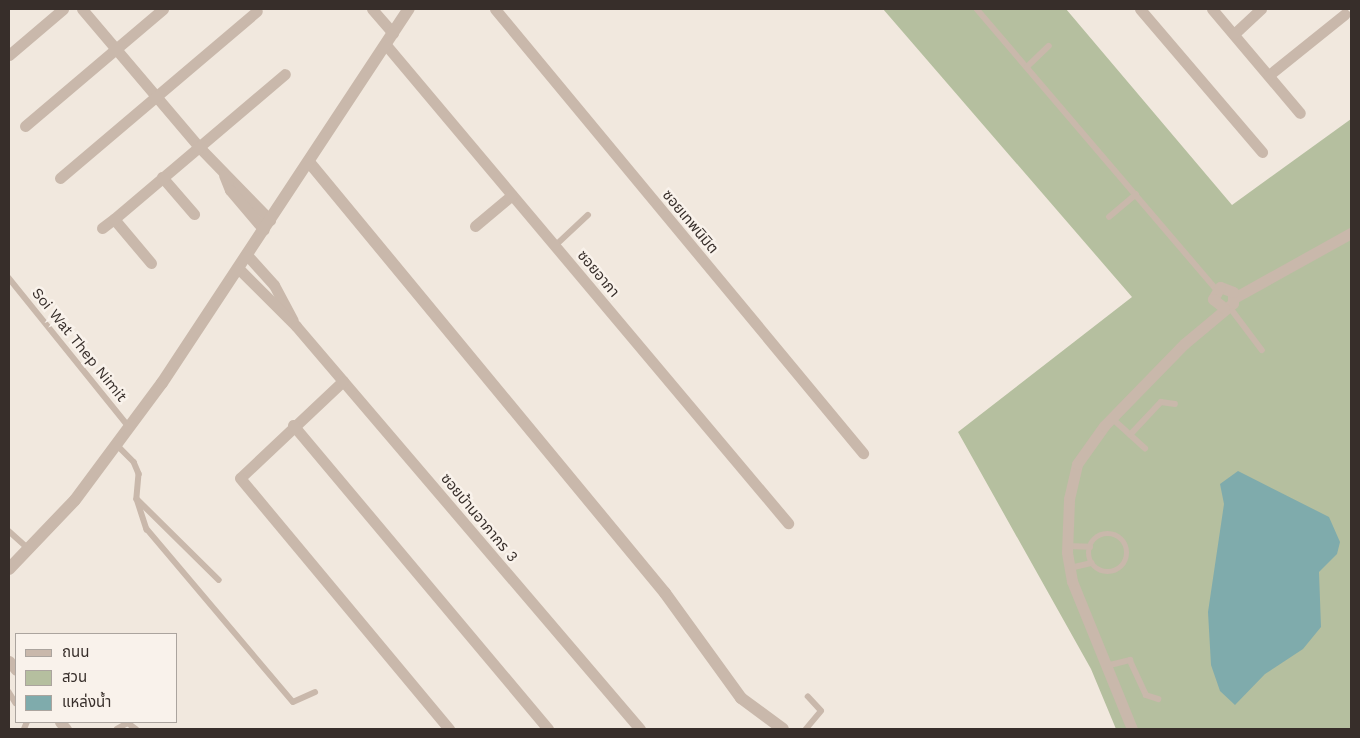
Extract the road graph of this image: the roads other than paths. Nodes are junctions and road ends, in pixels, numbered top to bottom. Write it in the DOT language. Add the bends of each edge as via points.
graph roads {
  1 [pos="63,9"];
  2 [pos="82,9"];
  3 [pos="163,9"];
  4 [pos="372,9"];
  5 [pos="409,9"];
  6 [pos="496,9"];
  7 [pos="977,9"];
  8 [pos="1140,9"];
  9 [pos="1212,9"];
  10 [pos="1261,9"];
  11 [pos="257,11"];
  12 [pos="1345,14"];
  13 [pos="393,33"];
  14 [pos="1234,34"];
  15 [pos="386,45"];
  16 [pos="1049,46"];
  17 [pos="116,49"];
  18 [pos="9,55"];
  19 [pos="1027,66"];
  20 [pos="285,74"];
  21 [pos="1269,75"];
  22 [pos="158,98"];
  23 [pos="1300,113"];
  24 [pos="25,126"];
  25 [pos="199,147"];
  26 [pos="1262,152"];
  27 [pos="309,162"];
  28 [pos="162,177"];
  29 [pos="60,178"];
  30 [pos="1136,194"];
  31 [pos="512,195"];
  32 [pos="194,214"];
  33 [pos="588,215"];
  34 [pos="1109,217"];
  35 [pos="114,219"];
  36 [pos="267,225"];
  37 [pos="475,226"];
  38 [pos="102,228"];
  39 [pos="1351,233"];
  40 [pos="555,246"];
  41 [pos="247,255"];
  42 [pos="151,263"];
  43 [pos="238,268"];
  44 [pos="9,278"];
  45 [pos="1216,290"];
  46 [pos="1229,304"];
  47 [pos="296,326"];
  48 [pos="1262,350"];
  49 [pos="343,381"];
  50 [pos="1175,404"];
  51 [pos="1112,418"];
  52 [pos="293,425"];
  53 [pos="130,428"];
  54 [pos="1130,435"];
  55 [pos="117,445"];
  56 [pos="1144,448"];
  57 [pos="863,453"];
  58 [pos="137,499"];
  59 [pos="788,523"];
  60 [pos="9,531"];
  61 [pos="1067,546"];
  62 [pos="1090,547"];
  63 [pos="28,548"];
  64 [pos="1091,563"];
  65 [pos="1070,568"];
  66 [pos="9,569"];
  67 [pos="219,580"];
  68 [pos="1106,666"];
  69 [pos="315,692"];
  70 [pos="808,697"];
  71 [pos="1158,699"];
  72 [pos="116,729"];
  73 [pos="136,729"];
  74 [pos="449,729"];
  75 [pos="548,729"];
  76 [pos="640,729"];
  77 [pos="783,729"];
  78 [pos="806,729"];
  79 [pos="1132,729"];
  1 -- 18 [label="street"];
  2 -- 17 [label="street"];
  3 -- 17 [label="street"];
  4 -- 13 [label="street"];
  5 -- 13 [label="street"];
  6 -- 57 [label="street, ซอยเทพนิมิต"];
  7 -- 19 [label="lane"];
  8 -- 26 [label="street"];
  9 -- 14 [label="street"];
  10 -- 14 [label="street"];
  11 -- 22 [label="street"];
  12 -- 21 [label="street"];
  13 -- 15 [label="street"];
  14 -- 21 [label="street"];
  15 -- 27 [label="street"];
  15 -- 31 [label="street, ซอยอาภา"];
  16 -- 19 [label="lane"];
  17 -- 22 [label="street"];
  17 -- 24 [label="street"];
  19 -- 30 [label="lane"];
  20 -- 25 [label="street"];
  21 -- 23 [label="street"];
  22 -- 25 [label="street"];
  22 -- 29 [label="street"];
  25 -- 28 [label="street"];
  25 -- 36 [label="street" via="223,174 230,190"];
  27 -- 36 [label="street"];
  27 -- 77 [label="street" via="652,577 741,698"];
  28 -- 32 [label="street"];
  28 -- 35 [label="street"];
  30 -- 34 [label="lane"];
  30 -- 45 [label="lane"];
  31 -- 37 [label="street"];
  31 -- 40 [label="street, ซอยอาภา"];
  33 -- 40 [label="lane"];
  35 -- 38 [label="street"];
  35 -- 42 [label="street"];
  36 -- 41 [label="street"];
  39 -- 46 [label="street"];
  40 -- 59 [label="street, ซอยอาภา"];
  41 -- 43 [label="street"];
  41 -- 47 [label="street, ซอยบ้านอาภากร 3" via="274,285"];
  43 -- 47 [label="street, ซอยบ้านอาภากร 3"];
  43 -- 53 [label="street"];
  44 -- 53 [label="lane, Soi Wat Thep Nimit"];
  45 -- 46 [label="street" via="1213,299"];
  45 -- 46 [label="street" via="1225,286"];
  46 -- 48 [label="lane"];
  46 -- 51 [label="street"];
  47 -- 49 [label="street, ซอยบ้านอาภากร 3"];
  49 -- 52 [label="street"];
  49 -- 76 [label="street, ซอยบ้านอาภากร 3"];
  50 -- 54 [label="lane" via="1161,402"];
  51 -- 54 [label="lane"];
  51 -- 61 [label="street" via="1077,464 1069,499"];
  52 -- 74 [label="street" via="245,470 240,478 244,486"];
  52 -- 75 [label="street"];
  53 -- 55 [label="street"];
  54 -- 56 [label="lane"];
  55 -- 58 [label="lane" via="134,462 139,474"];
  55 -- 63 [label="street" via="75,500"];
  58 -- 67 [label="lane"];
  58 -- 69 [label="lane" via="147,529 293,702"];
  60 -- 63 [label="lane"];
  61 -- 62 [label="lane"];
  61 -- 65 [label="street"];
  62 -- 64 [label="lane"];
  62 -- 64 [label="lane" via="1094,539 1110,534 1124,543 1127,551 1121,567 1114,571 1097,569"];
  63 -- 66 [label="street"];
  64 -- 65 [label="lane"];
  65 -- 68 [label="street"];
  68 -- 71 [label="lane" via="1130,660 1146,695"];
  68 -- 79 [label="street"];
  70 -- 78 [label="lane" via="821,711"];
  72 -- 73 [label="lane" via="131,723"];
}
